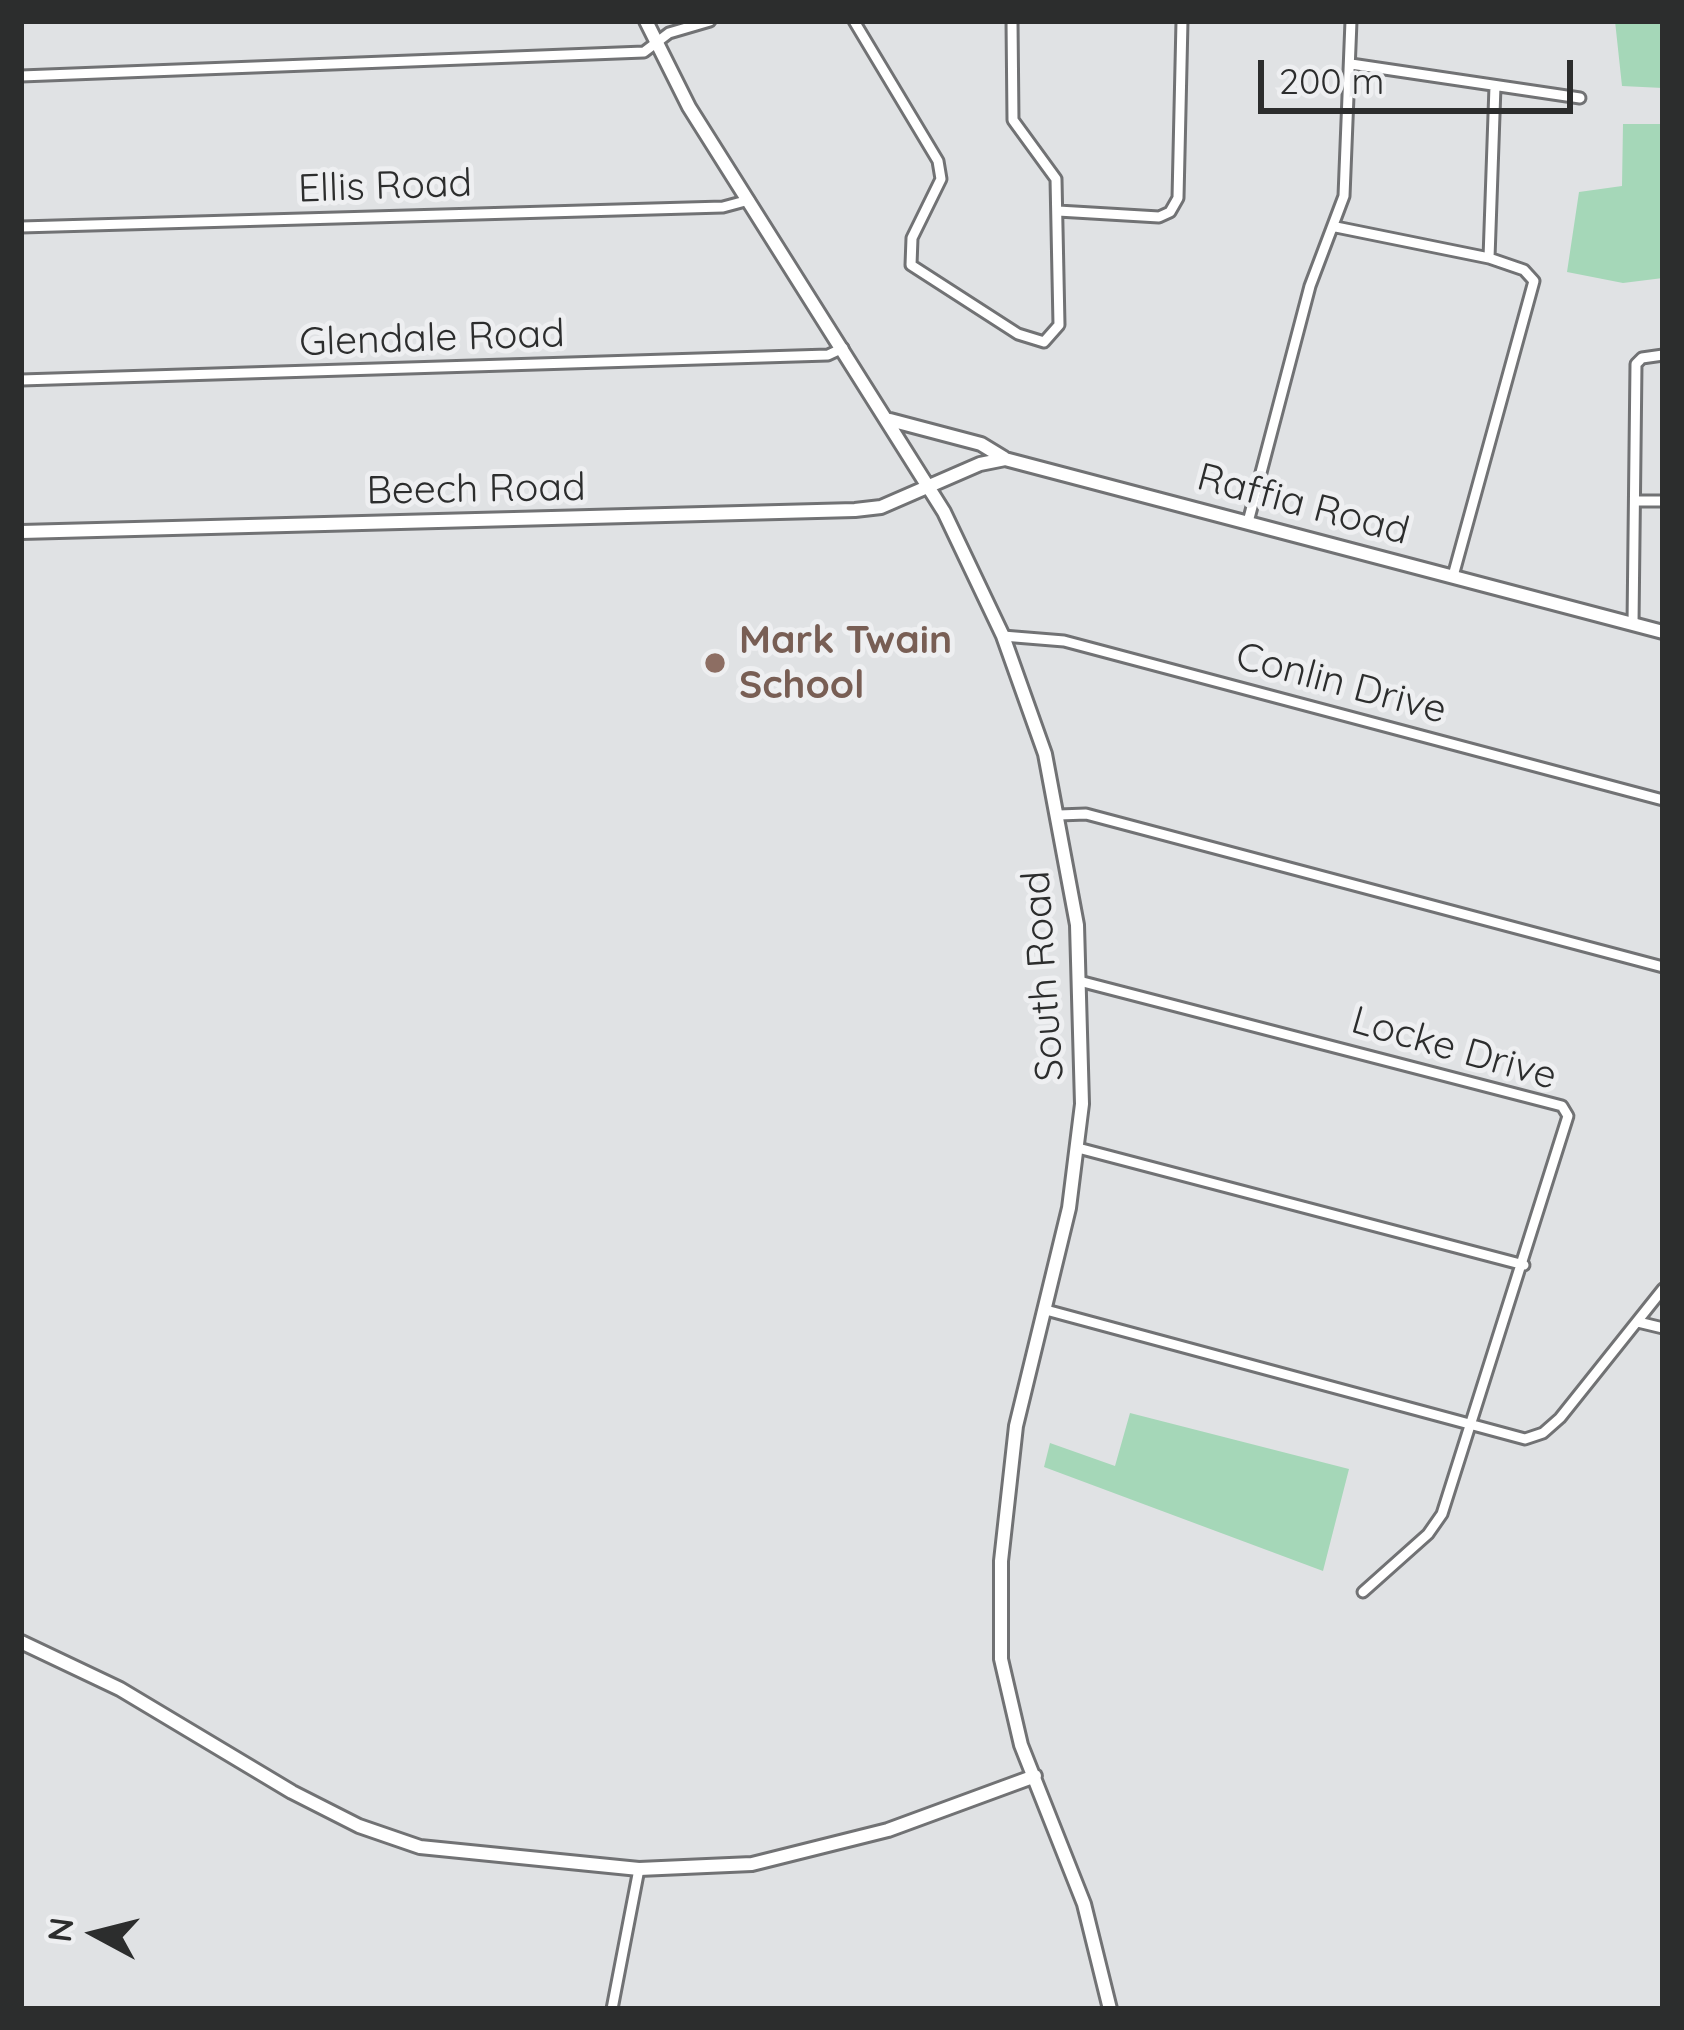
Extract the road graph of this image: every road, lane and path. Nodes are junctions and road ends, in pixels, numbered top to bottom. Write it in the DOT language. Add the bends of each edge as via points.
graph roads {
  1 [pos="646,21"];
  2 [pos="710,21"];
  3 [pos="854,21"];
  4 [pos="1012,21"];
  5 [pos="1182,21"];
  6 [pos="1351,21"];
  7 [pos="655,42"];
  8 [pos="1351,64"];
  9 [pos="21,76"];
  10 [pos="1495,86"];
  11 [pos="1580,98"];
  12 [pos="749,200"];
  13 [pos="1058,211"];
  14 [pos="1336,226"];
  15 [pos="21,227"];
  16 [pos="1489,258"];
  17 [pos="843,348"];
  18 [pos="1663,355"];
  19 [pos="21,380"];
  20 [pos="890,419"];
  21 [pos="1005,459"];
  22 [pos="929,487"];
  23 [pos="1636,501"];
  24 [pos="1663,501"];
  25 [pos="1248,522"];
  26 [pos="21,532"];
  27 [pos="1453,576"];
  28 [pos="1633,624"];
  29 [pos="1663,632"];
  30 [pos="1003,636"];
  31 [pos="1663,800"];
  32 [pos="1059,815"];
  33 [pos="1663,967"];
  34 [pos="1083,982"];
  35 [pos="1078,1148"];
  36 [pos="1524,1265"];
  37 [pos="1663,1289"];
  38 [pos="1046,1310"];
  39 [pos="1638,1322"];
  40 [pos="1663,1328"];
  41 [pos="1471,1424"];
  42 [pos="1363,1592"];
  43 [pos="21,1642"];
  44 [pos="1035,1776"];
  45 [pos="639,1869"];
  46 [pos="612,2009"];
  47 [pos="1110,2009"];
  1 -- 7 [label="main road, South Road"];
  2 -- 7 [label="street"];
  3 -- 13 [label="street" via="938,161 936,194 908,252 921,275 1044,343 1059,326"];
  4 -- 13 [label="street" via="1013,120 1056,179"];
  5 -- 13 [label="street" via="1178,198 1170,212"];
  6 -- 8 [label="street"];
  7 -- 9 [label="street" via="644,52 529,60"];
  7 -- 12 [label="main road, South Road"];
  8 -- 10 [label="street"];
  8 -- 14 [label="street" via="1348,162"];
  10 -- 11 [label="street"];
  10 -- 16 [label="street"];
  12 -- 15 [label="street, Ellis Road" via="723,207"];
  12 -- 17 [label="main road, South Road"];
  14 -- 16 [label="street"];
  14 -- 25 [label="street" via="1310,286"];
  16 -- 27 [label="street" via="1534,281"];
  17 -- 19 [label="street, Glendale Road" via="829,356"];
  17 -- 20 [label="main road, South Road"];
  18 -- 23 [label="street" via="1636,364"];
  20 -- 21 [label="main road, Raffia Road" via="981,444"];
  20 -- 22 [label="main road, South Road"];
  21 -- 22 [label="main road"];
  21 -- 25 [label="main road, Raffia Road"];
  22 -- 26 [label="main road, Beech Road" via="855,510"];
  22 -- 30 [label="main road, South Road"];
  23 -- 24 [label="street"];
  23 -- 28 [label="street"];
  25 -- 27 [label="main road, Raffia Road"];
  27 -- 28 [label="main road, Raffia Road"];
  28 -- 29 [label="main road, Raffia Road"];
  30 -- 31 [label="street, Conlin Drive" via="1064,641"];
  30 -- 32 [label="main road, South Road"];
  32 -- 33 [label="street" via="1085,814"];
  32 -- 34 [label="main road, South Road"];
  34 -- 35 [label="main road, South Road"];
  34 -- 36 [label="street, Locke Drive" via="1562,1106 1566,1132"];
  35 -- 36 [label="street"];
  35 -- 38 [label="main road, South Road"];
  36 -- 41 [label="street, Locke Drive"];
  37 -- 39 [label="street"];
  38 -- 41 [label="street"];
  38 -- 44 [label="main road, South Road" via="1016,1426 999,1616 1008,1696"];
  39 -- 40 [label="street"];
  39 -- 41 [label="street" via="1543,1433 1525,1438"];
  41 -- 42 [label="street, Locke Drive" via="1428,1534"];
  43 -- 45 [label="main road" via="120,1689 359,1826 420,1846"];
  44 -- 45 [label="main road" via="822,1850 752,1864"];
  44 -- 47 [label="main road, South Road" via="1084,1904"];
  45 -- 46 [label="street"];
}
